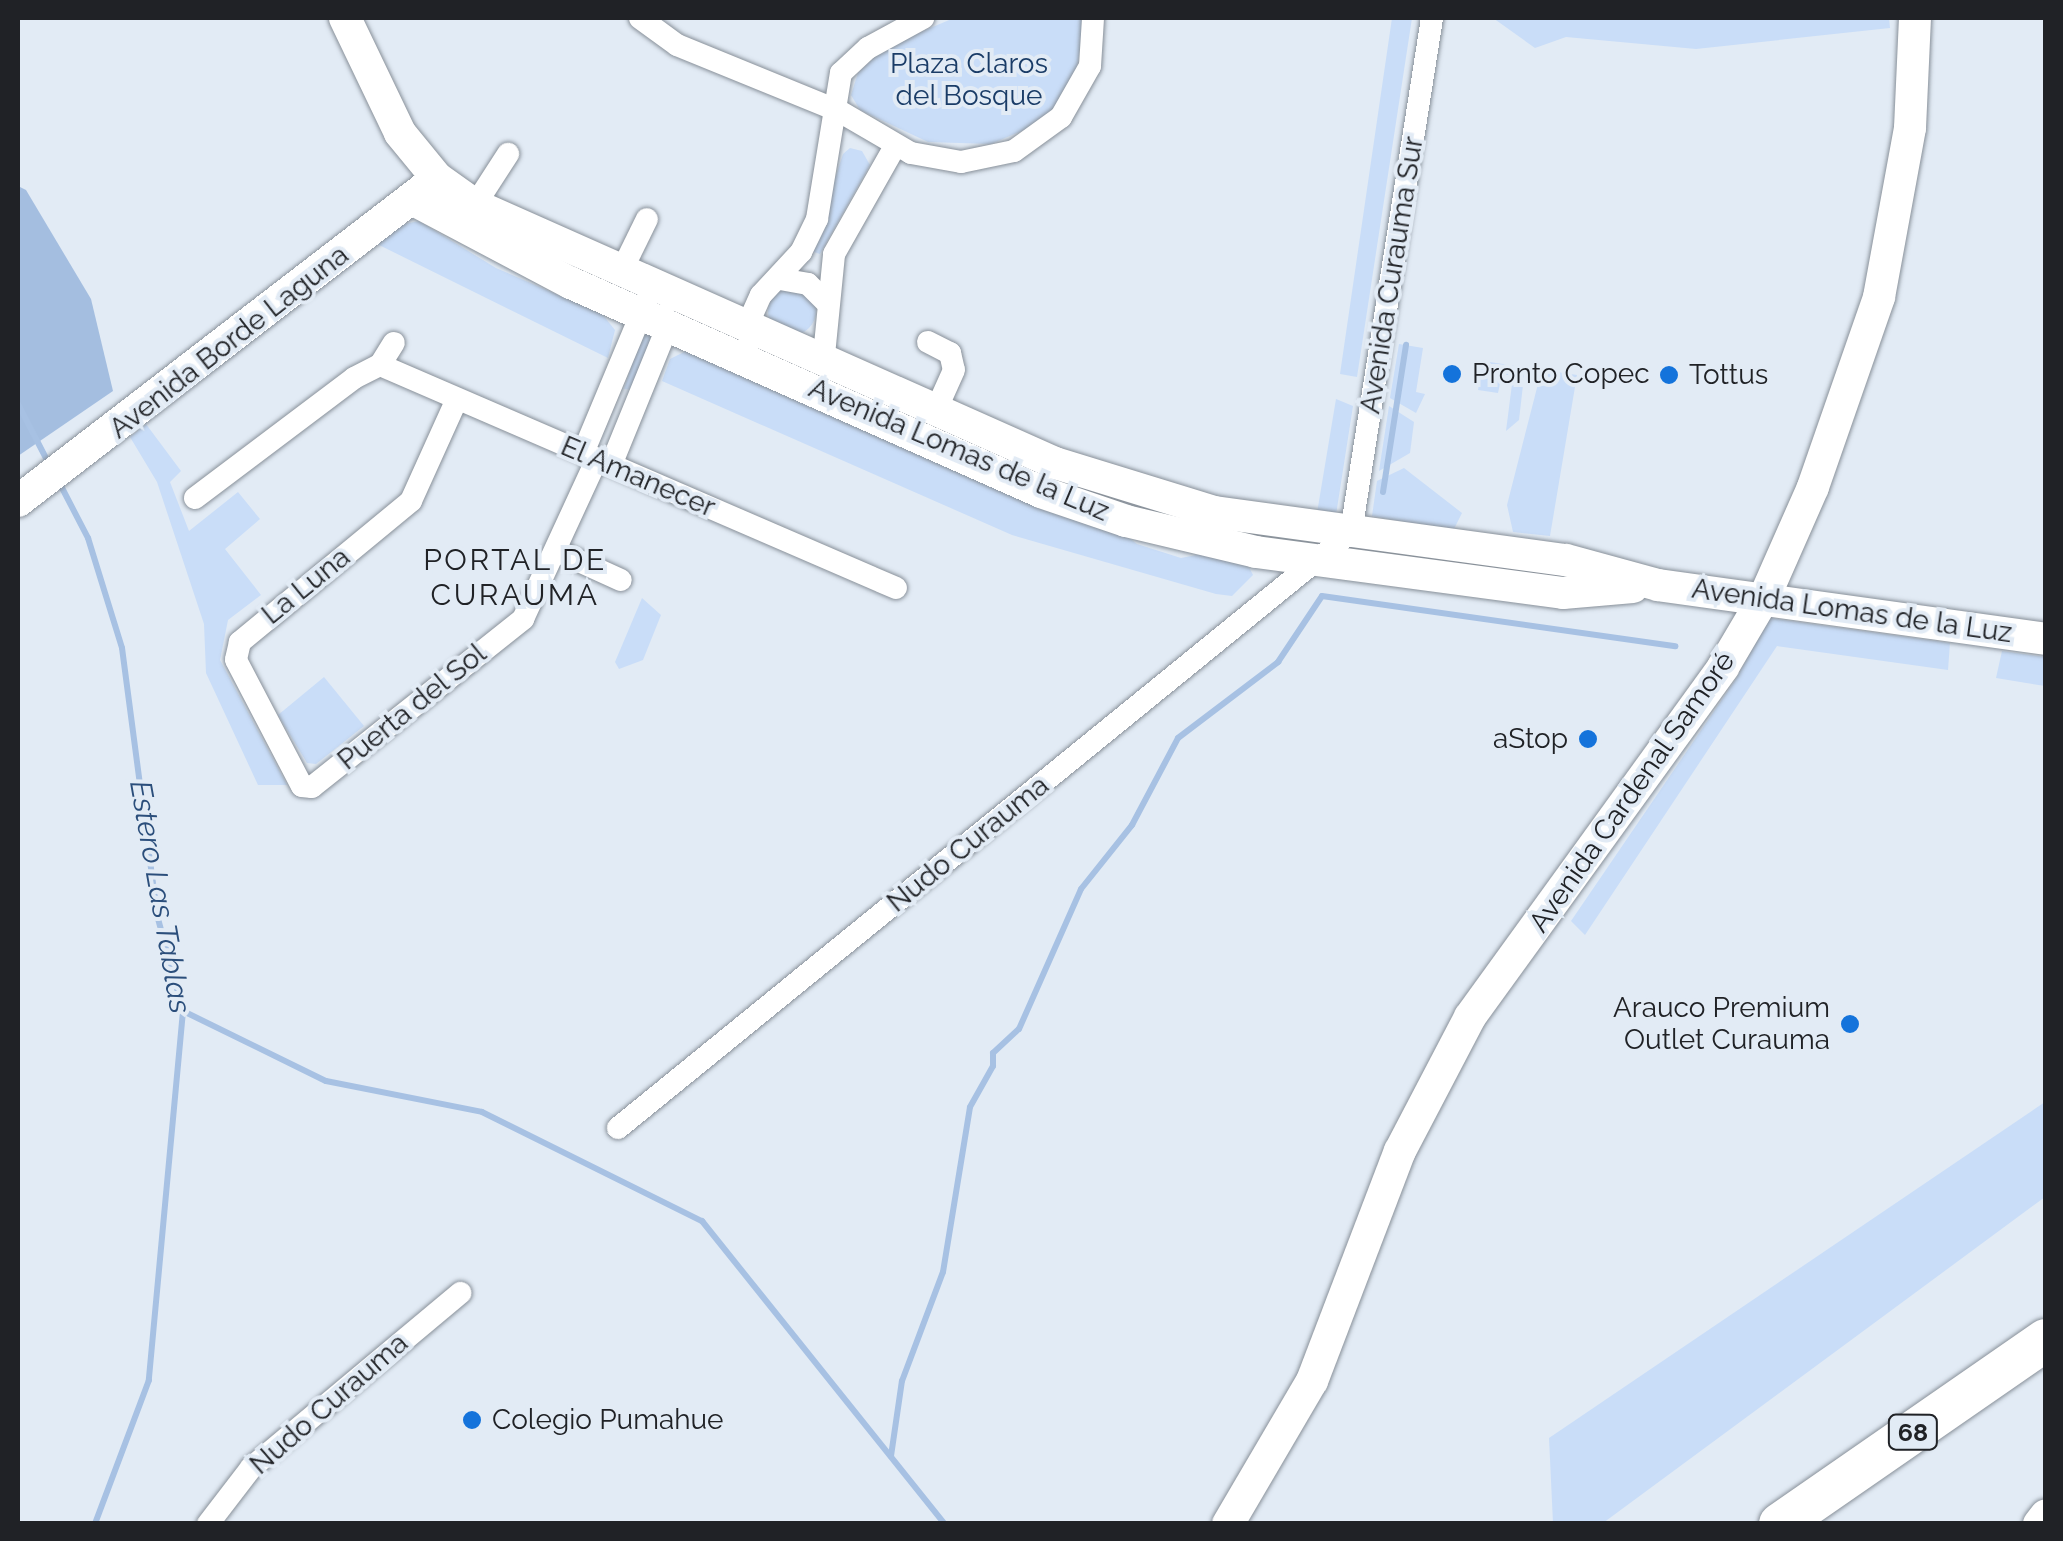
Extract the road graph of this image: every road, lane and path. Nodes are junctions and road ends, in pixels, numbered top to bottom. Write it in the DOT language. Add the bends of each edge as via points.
graph roads {
  1 [pos="345,18"];
  2 [pos="640,18"];
  3 [pos="923,18"];
  4 [pos="1092,18"];
  5 [pos="1432,18"];
  6 [pos="1915,18"];
  7 [pos="840,111"];
  8 [pos="896,146"];
  9 [pos="510,155"];
  10 [pos="426,189"];
  11 [pos="475,204"];
  12 [pos="647,220"];
  13 [pos="620,274"];
  14 [pos="780,278"];
  15 [pos="828,304"];
  16 [pos="654,309"];
  17 [pos="747,326"];
  18 [pos="394,342"];
  19 [pos="928,342"];
  20 [pos="824,356"];
  21 [pos="760,364"];
  22 [pos="380,366"];
  23 [pos="609,390"];
  24 [pos="457,399"];
  25 [pos="637,401"];
  26 [pos="937,408"];
  27 [pos="597,459"];
  28 [pos="1048,478"];
  29 [pos="23,498"];
  30 [pos="195,498"];
  31 [pos="1351,532"];
  32 [pos="557,551"];
  33 [pos="1316,560"];
  34 [pos="620,580"];
  35 [pos="1658,585"];
  36 [pos="896,588"];
  37 [pos="1765,596"];
  38 [pos="2046,639"];
  39 [pos="302,786"];
  40 [pos="618,1128"];
  41 [pos="460,1293"];
  42 [pos="2046,1340"];
  43 [pos="2046,1375"];
  44 [pos="2046,1515"];
  45 [pos="208,1524"];
  46 [pos="1228,1524"];
  47 [pos="1780,1524"];
  48 [pos="1831,1524"];
  49 [pos="2039,1524"];
  1 -- 10 [label="street, Avenida Lomas de la Luz"];
  2 -- 7 [label="street" via="691,52"];
  3 -- 7 [label="street" via="868,48 841,74 835,88"];
  4 -- 8 [label="street" via="1094,47 1082,84 1061,117 1031,142 995,158 961,162"];
  5 -- 31 [label="street, Avenida Curauma Sur"];
  6 -- 37 [label="street, Avenida Cardenal Samoré" via="1910,128 1878,297 1813,487"];
  7 -- 8 [label="street"];
  7 -- 14 [label="street" via="817,219"];
  8 -- 15 [label="street" via="844,228"];
  9 -- 11 [label="street"];
  10 -- 11 [label="street, Avenida Lomas de la Luz"];
  10 -- 16 [label="street, Avenida Lomas de la Luz" via="501,251"];
  10 -- 29 [label="street, Avenida Borde Laguna"];
  11 -- 13 [label="street, Avenida Lomas de la Luz"];
  12 -- 13 [label="street"];
  13 -- 16 [label="street, Avenida Lomas de la Luz"];
  14 -- 15 [label="street" via="808,284"];
  14 -- 17 [label="street" via="761,295"];
  15 -- 20 [label="street" via="832,330"];
  16 -- 17 [label="street, Avenida Lomas de la Luz"];
  16 -- 21 [label="street, Avenida Lomas de la Luz"];
  16 -- 23 [label="street, Puerta del Sol"];
  16 -- 25 [label="street, Puerta del Sol"];
  17 -- 20 [label="street, Avenida Lomas de la Luz"];
  17 -- 21 [label="street"];
  18 -- 22 [label="street"];
  19 -- 26 [label="street, Avenida Lomas de la Luz" via="950,353 954,370"];
  20 -- 21 [label="street"];
  20 -- 26 [label="street, Avenida Lomas de la Luz"];
  21 -- 28 [label="street, Avenida Lomas de la Luz"];
  22 -- 24 [label="street, El Amanecer"];
  22 -- 30 [label="street" via="354,378"];
  23 -- 25 [label="street"];
  23 -- 27 [label="street, Puerta del Sol"];
  24 -- 27 [label="street, El Amanecer"];
  24 -- 39 [label="street, La Luna" via="412,501 240,642 236,660"];
  25 -- 27 [label="street, Puerta del Sol"];
  26 -- 28 [label="street, Avenida Lomas de la Luz"];
  27 -- 32 [label="street, Puerta del Sol"];
  27 -- 36 [label="street, El Amanecer"];
  28 -- 31 [label="street, Avenida Lomas de la Luz"];
  28 -- 33 [label="street, Avenida Lomas de la Luz" via="1183,537"];
  31 -- 33 [label="street, Nudo Curauma"];
  31 -- 35 [label="street, Avenida Lomas de la Luz" via="1566,560"];
  32 -- 34 [label="street"];
  32 -- 39 [label="street, Puerta del Sol" via="522,619 312,786"];
  33 -- 35 [label="street, Avenida Lomas de la Luz" via="1563,593"];
  33 -- 40 [label="street, Nudo Curauma"];
  35 -- 37 [label="street, Avenida Lomas de la Luz"];
  37 -- 38 [label="street, Avenida Lomas de la Luz"];
  37 -- 46 [label="street, Avenida Cardenal Samoré" via="1723,667 1470,1017 1400,1150 1312,1381"];
  41 -- 45 [label="street, Nudo Curauma" via="251,1468"];
  42 -- 47 [label="highway, 68"];
  43 -- 48 [label="highway, 68"];
  44 -- 49 [label="street"];
}
